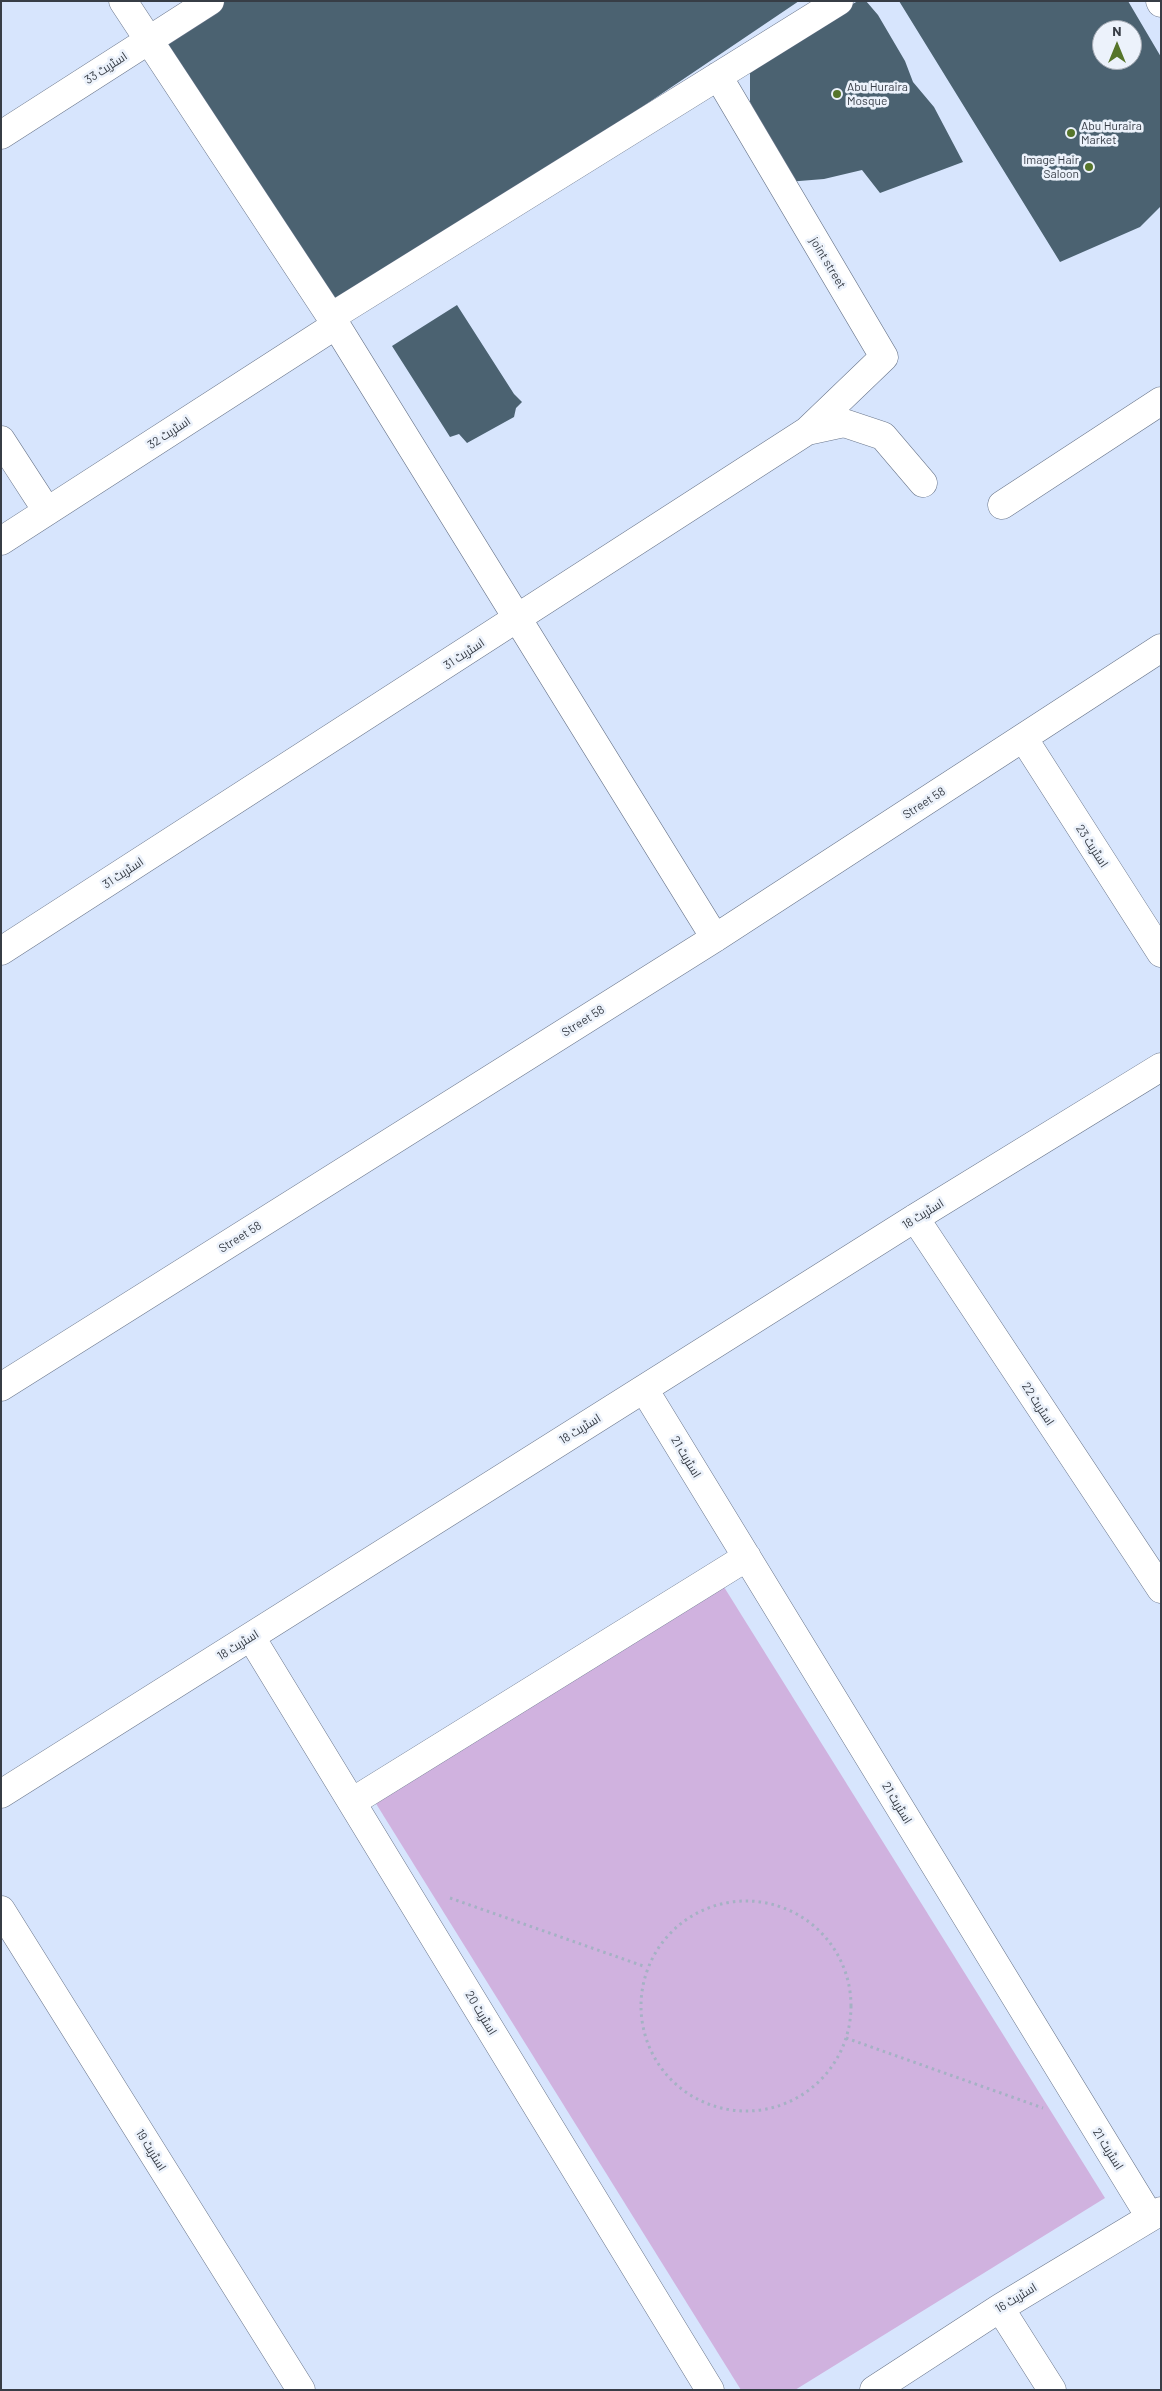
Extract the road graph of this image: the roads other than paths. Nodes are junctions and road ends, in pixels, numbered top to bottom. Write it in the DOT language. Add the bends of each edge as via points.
graph roads {
  1 [pos="123,1"];
  2 [pos="210,1"];
  3 [pos="839,1"];
  4 [pos="150,40"];
  5 [pos="718,76"];
  6 [pos="1,135"];
  7 [pos="334,321"];
  8 [pos="1161,401"];
  9 [pos="807,431"];
  10 [pos="1,440"];
  11 [pos="923,483"];
  12 [pos="1002,505"];
  13 [pos="47,511"];
  14 [pos="1,541"];
  15 [pos="517,620"];
  16 [pos="1161,648"];
  17 [pos="1024,739"];
  18 [pos="715,938"];
  19 [pos="1,951"];
  20 [pos="1161,953"];
  21 [pos="1161,1067"];
  22 [pos="916,1218"];
  23 [pos="1,1387"];
  24 [pos="644,1389"];
  25 [pos="747,1557"];
  26 [pos="1161,1590"];
  27 [pos="251,1637"];
  28 [pos="1,1794"];
  29 [pos="352,1802"];
  30 [pos="1,1910"];
  31 [pos="1156,2214"];
  32 [pos="1000,2308"];
  33 [pos="301,2390"];
  34 [pos="710,2390"];
  35 [pos="874,2390"];
  36 [pos="1052,2390"];
  1 -- 4 [label="street"];
  2 -- 4 [label="street, اسٹریٹ 33"];
  3 -- 5 [label="street, اسٹریٹ 32"];
  4 -- 6 [label="street, اسٹریٹ 33"];
  4 -- 7 [label="street"];
  5 -- 7 [label="street, اسٹریٹ 32"];
  5 -- 9 [label="street, joint street" via="884,357"];
  7 -- 13 [label="street, اسٹریٹ 32"];
  7 -- 15 [label="street"];
  8 -- 12 [label="street"];
  9 -- 11 [label="street, اسٹریٹ 31" via="844,423 883,436"];
  9 -- 15 [label="street, اسٹریٹ 31"];
  10 -- 13 [label="street"];
  13 -- 14 [label="street, اسٹریٹ 32"];
  15 -- 18 [label="street"];
  15 -- 19 [label="street, اسٹریٹ 31"];
  16 -- 17 [label="street, Street 58"];
  17 -- 18 [label="street, Street 58"];
  17 -- 20 [label="street, اسٹریٹ 23"];
  18 -- 23 [label="street, Street 58"];
  21 -- 22 [label="street, اسٹریٹ 18"];
  22 -- 24 [label="street, اسٹریٹ 18"];
  22 -- 26 [label="street, اسٹریٹ 22"];
  24 -- 25 [label="street, اسٹریٹ 21"];
  24 -- 27 [label="street, اسٹریٹ 18"];
  25 -- 29 [label="street"];
  25 -- 31 [label="street, اسٹریٹ 21" via="1094,2126"];
  27 -- 28 [label="street, اسٹریٹ 18"];
  27 -- 29 [label="street, اسٹریٹ 20"];
  29 -- 34 [label="street, اسٹریٹ 20"];
  30 -- 33 [label="street, اسٹریٹ 19"];
  31 -- 32 [label="street, اسٹریٹ 16"];
  32 -- 35 [label="street, اسٹریٹ 16"];
  32 -- 36 [label="street"];
}
